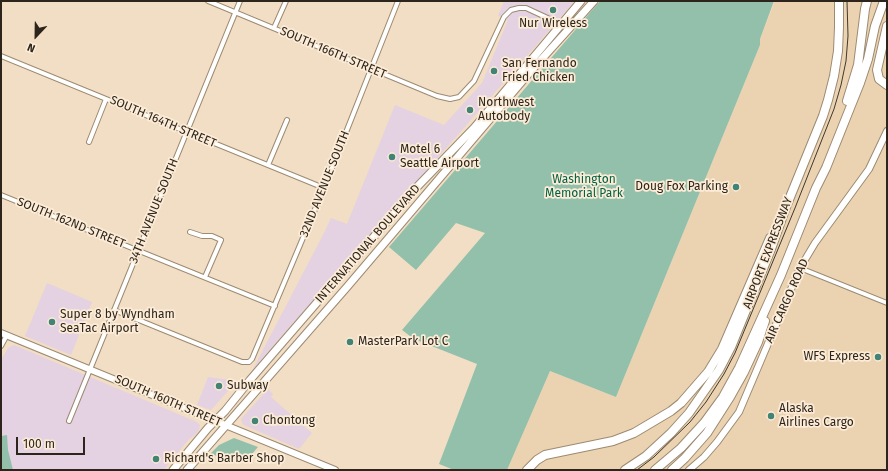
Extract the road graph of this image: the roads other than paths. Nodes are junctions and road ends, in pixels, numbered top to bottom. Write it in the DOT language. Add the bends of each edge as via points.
graph roads {
  1 [pos="208,1"];
  2 [pos="240,1"];
  3 [pos="286,1"];
  4 [pos="398,1"];
  5 [pos="581,1"];
  6 [pos="594,1"];
  7 [pos="838,1"];
  8 [pos="884,1"];
  9 [pos="863,3"];
  10 [pos="235,12"];
  11 [pos="560,26"];
  12 [pos="887,26"];
  13 [pos="274,28"];
  14 [pos="882,46"];
  15 [pos="553,47"];
  16 [pos="1,56"];
  17 [pos="371,69"];
  18 [pos="887,81"];
  19 [pos="887,85"];
  20 [pos="106,99"];
  21 [pos="287,120"];
  22 [pos="887,131"];
  23 [pos="186,132"];
  24 [pos="88,142"];
  25 [pos="268,165"];
  26 [pos="324,188"];
  27 [pos="816,188"];
  28 [pos="1,195"];
  29 [pos="786,206"];
  30 [pos="190,232"];
  31 [pos="138,250"];
  32 [pos="800,268"];
  33 [pos="781,275"];
  34 [pos="205,277"];
  35 [pos="887,303"];
  36 [pos="275,306"];
  37 [pos="114,310"];
  38 [pos="4,334"];
  39 [pos="1,346"];
  40 [pos="91,369"];
  41 [pos="69,421"];
  42 [pos="215,421"];
  43 [pos="226,425"];
  44 [pos="173,470"];
  45 [pos="187,470"];
  46 [pos="335,470"];
  47 [pos="527,470"];
  48 [pos="625,470"];
  49 [pos="655,470"];
  50 [pos="672,470"];
  51 [pos="689,470"];
  1 -- 10 [label="street, SOUTH 166TH STREET"];
  2 -- 10 [label="street, 34TH AVENUE SOUTH"];
  3 -- 13 [label="street"];
  4 -- 17 [label="street, 32ND AVENUE SOUTH"];
  5 -- 11 [label="main road, INTERNATIONAL BOULEVARD"];
  6 -- 15 [label="main road, INTERNATIONAL BOULEVARD"];
  7 -- 29 [label="highway, AIRPORT EXPRESSWAY" via="838,51 830,92 823,116"];
  8 -- 27 [label="highway, AIRPORT EXPRESSWAY" via="860,83"];
  9 -- 27 [label="highway" via="862,36 854,81 821,166"];
  10 -- 13 [label="street, SOUTH 166TH STREET"];
  10 -- 23 [label="street, 34TH AVENUE SOUTH"];
  11 -- 15 [label="main road" via="560,33"];
  11 -- 17 [label="street, SOUTH 166TH STREET" via="526,8 515,8 505,15 478,75 459,97 442,98"];
  11 -- 42 [label="main road, INTERNATIONAL BOULEVARD" via="474,128 416,188"];
  12 -- 14 [label="highway"];
  13 -- 17 [label="street, SOUTH 166TH STREET"];
  14 -- 18 [label="highway" via="880,72"];
  14 -- 19 [label="highway" via="877,72 879,79"];
  15 -- 43 [label="main road, INTERNATIONAL BOULEVARD"];
  16 -- 20 [label="street, SOUTH 164TH STREET"];
  17 -- 26 [label="street, 32ND AVENUE SOUTH"];
  20 -- 23 [label="street, SOUTH 164TH STREET"];
  20 -- 24 [label="street"];
  21 -- 25 [label="street"];
  22 -- 32 [label="street, AIR CARGO ROAD" via="869,169"];
  23 -- 25 [label="street, SOUTH 164TH STREET"];
  23 -- 31 [label="street, 34TH AVENUE SOUTH"];
  25 -- 26 [label="street, SOUTH 164TH STREET"];
  26 -- 36 [label="street, 32ND AVENUE SOUTH"];
  27 -- 33 [label="highway, AIRPORT EXPRESSWAY"];
  28 -- 31 [label="street, SOUTH 162ND STREET"];
  29 -- 47 [label="highway" via="765,247 722,349 690,394 672,411 634,433 614,441 545,456"];
  29 -- 48 [label="highway, AIRPORT EXPRESSWAY" via="771,249 719,370 689,413 671,433 646,456"];
  30 -- 34 [label="street" via="221,240"];
  31 -- 34 [label="street, SOUTH 162ND STREET"];
  31 -- 37 [label="street, 34TH AVENUE SOUTH"];
  32 -- 35 [label="street"];
  32 -- 51 [label="street, AIR CARGO ROAD" via="739,412 717,442"];
  33 -- 49 [label="highway, AIRPORT EXPRESSWAY" via="739,368 722,397 704,423 681,448"];
  33 -- 50 [label="highway" via="758,342 737,384 707,433"];
  34 -- 36 [label="street, SOUTH 162ND STREET"];
  36 -- 37 [label="street, 32ND AVENUE SOUTH" via="254,356 249,362"];
  37 -- 40 [label="street, 34TH AVENUE SOUTH"];
  38 -- 39 [label="street"];
  38 -- 40 [label="street, SOUTH 160TH STREET"];
  40 -- 41 [label="street, 34TH AVENUE SOUTH"];
  40 -- 42 [label="street, SOUTH 160TH STREET"];
  42 -- 43 [label="street, SOUTH 160TH STREET"];
  42 -- 44 [label="main road, INTERNATIONAL BOULEVARD"];
  43 -- 45 [label="main road, INTERNATIONAL BOULEVARD"];
  43 -- 46 [label="street, SOUTH 160TH STREET"];
}
